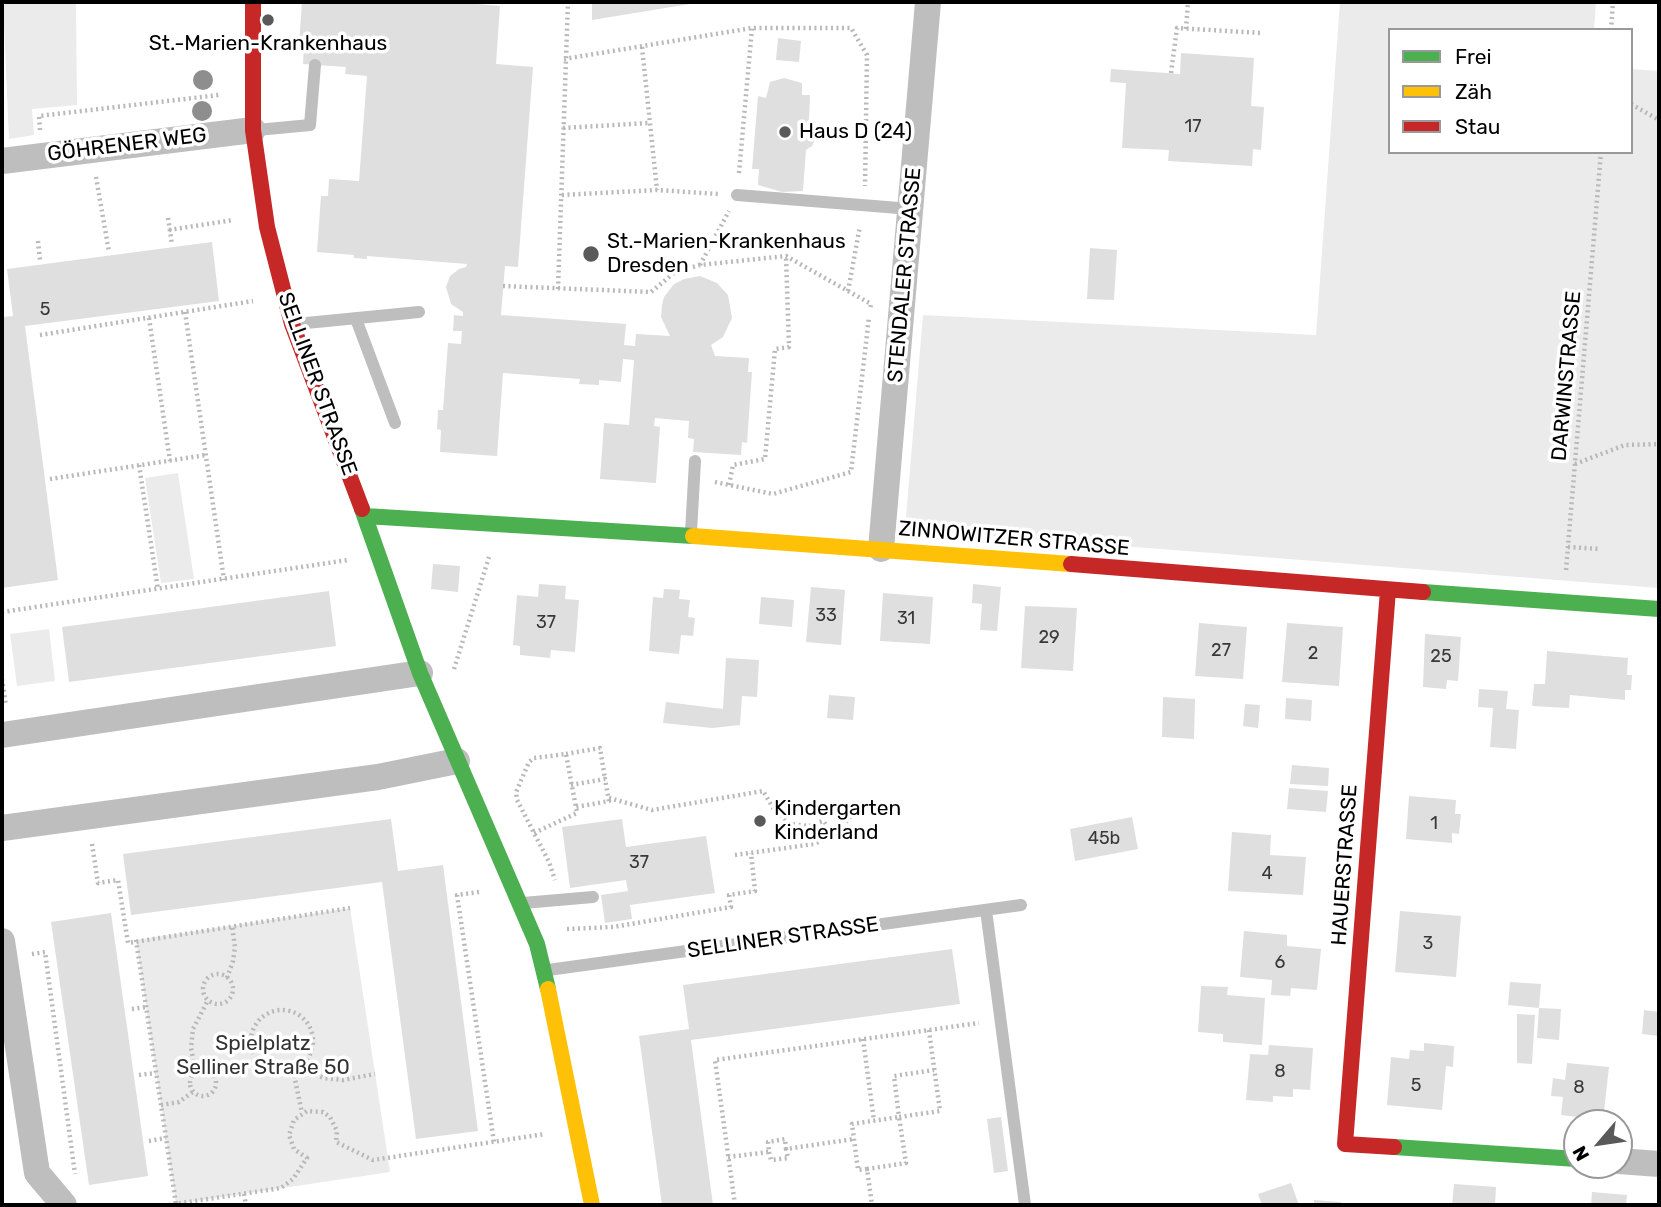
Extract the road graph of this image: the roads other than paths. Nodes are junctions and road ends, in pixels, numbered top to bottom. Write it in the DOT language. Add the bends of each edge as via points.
graph roads {
  1 [pos="253,2"];
  2 [pos="928,2"];
  3 [pos="316,65"];
  4 [pos="253,130"];
  5 [pos="2,161"];
  6 [pos="737,195"];
  7 [pos="911,209"];
  8 [pos="419,312"];
  9 [pos="356,318"];
  10 [pos="292,324"];
  11 [pos="395,423"];
  12 [pos="695,461"];
  13 [pos="365,516"];
  14 [pos="691,536"];
  15 [pos="881,549"];
  16 [pos="1388,590"];
  17 [pos="1659,609"];
  18 [pos="420,673"];
  19 [pos="2,734"];
  20 [pos="457,761"];
  21 [pos="2,828"];
  22 [pos="593,897"];
  23 [pos="519,903"];
  24 [pos="1021,905"];
  25 [pos="986,910"];
  26 [pos="3,950"];
  27 [pos="544,971"];
  28 [pos="1563,1158"];
  29 [pos="1633,1162"];
  30 [pos="1659,1164"];
  31 [pos="64,1205"];
  32 [pos="592,1205"];
  33 [pos="1025,1205"];
  1 -- 4 [label="street, SELLINER STRASSE"];
  2 -- 7 [label="street, STENDALER STRASSE"];
  3 -- 4 [label="lane" via="310,125"];
  4 -- 5 [label="street, GÖHRENER WEG"];
  4 -- 10 [label="street, SELLINER STRASSE" via="265,215"];
  6 -- 7 [label="lane"];
  7 -- 15 [label="street, STENDALER STRASSE"];
  8 -- 9 [label="lane"];
  9 -- 10 [label="lane"];
  9 -- 11 [label="lane"];
  10 -- 13 [label="street, SELLINER STRASSE"];
  12 -- 14 [label="lane"];
  13 -- 14 [label="street, ZINNOWITZER STRASSE"];
  13 -- 18 [label="street, SELLINER STRASSE"];
  14 -- 15 [label="street, ZINNOWITZER STRASSE"];
  15 -- 16 [label="street, ZINNOWITZER STRASSE"];
  16 -- 17 [label="street, ZINNOWITZER STRASSE"];
  16 -- 28 [label="street, HAUERSTRASSE" via="1345,1143"];
  18 -- 19 [label="street"];
  18 -- 20 [label="street, SELLINER STRASSE"];
  20 -- 21 [label="street" via="378,777"];
  20 -- 23 [label="street, SELLINER STRASSE"];
  22 -- 23 [label="lane"];
  23 -- 27 [label="street, SELLINER STRASSE"];
  24 -- 25 [label="lane, SELLINER STRASSE"];
  25 -- 27 [label="lane, SELLINER STRASSE"];
  25 -- 33 [label="lane"];
  26 -- 31 [label="street" via="37,1173"];
  27 -- 32 [label="street, SELLINER STRASSE"];
  29 -- 30 [label="street"];
}
